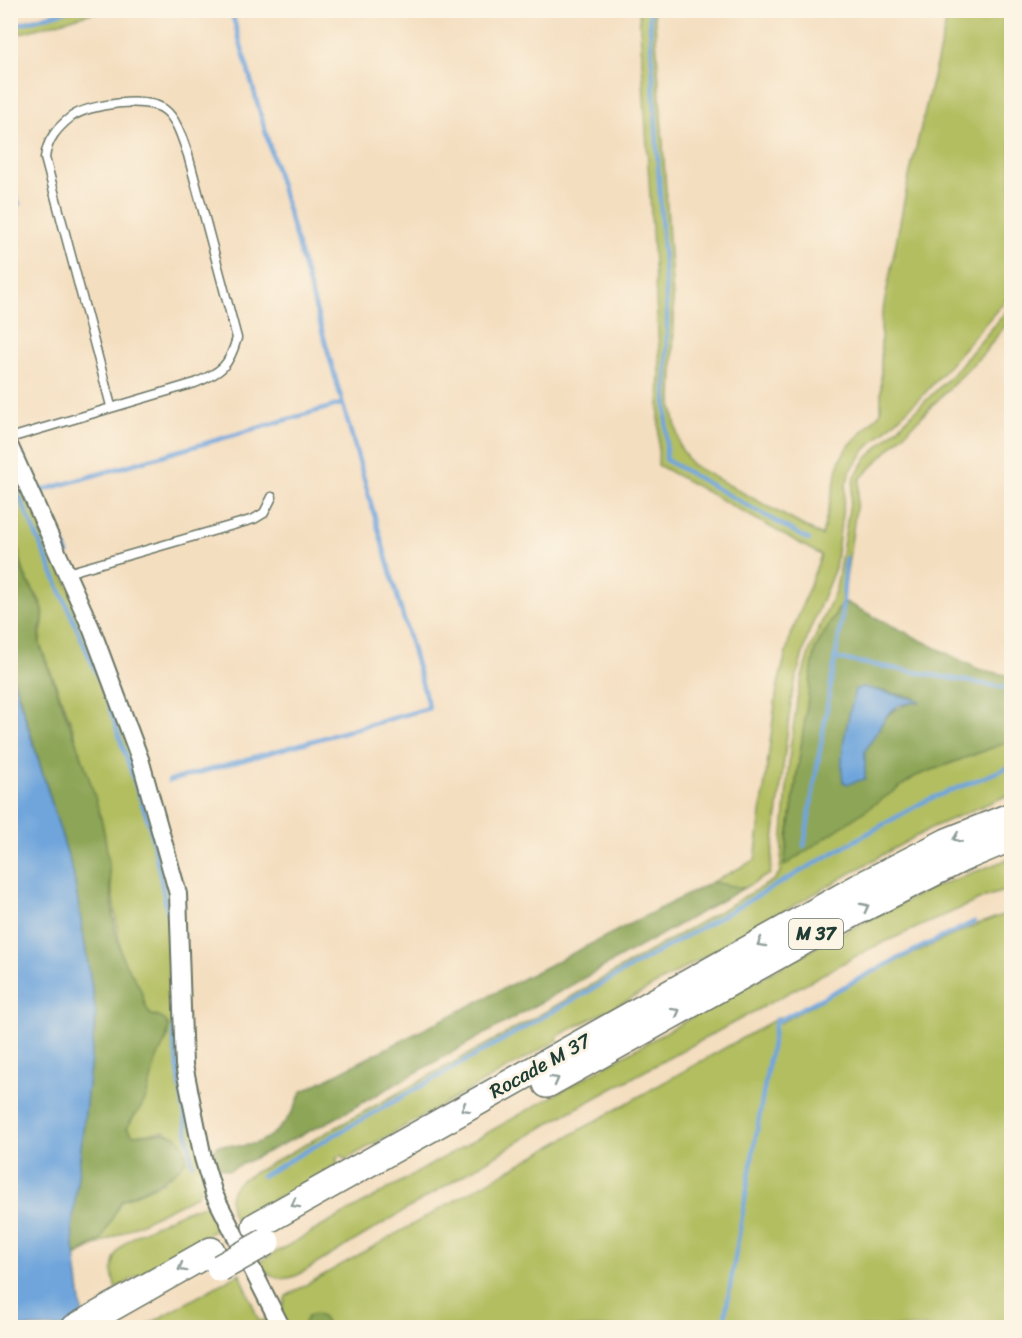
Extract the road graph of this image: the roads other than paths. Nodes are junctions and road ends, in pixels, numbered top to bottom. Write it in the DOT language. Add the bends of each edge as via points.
graph roads {
  1 [pos="111,406"];
  2 [pos="10,438"];
  3 [pos="10,447"];
  4 [pos="272,497"];
  5 [pos="67,573"];
  6 [pos="1009,834"];
  7 [pos="157,1292"];
  8 [pos="75,1328"];
  9 [pos="113,1328"];
  10 [pos="282,1328"];
  1 -- 1 [label="lane" via="217,374 231,360 237,338 188,155 167,111 152,102 135,101 74,115 46,143 45,158"];
  1 -- 2 [label="lane"];
  3 -- 5 [label="street"];
  4 -- 5 [label="lane" via="264,513 254,519"];
  5 -- 10 [label="street" via="140,759 178,894 184,1065 203,1158 214,1194"];
  6 -- 7 [label="highway, Rocade M 37 / M 37" via="620,1032"];
  7 -- 8 [label="highway, Rocade M 37 / M 37"];
  7 -- 9 [label="highway, Rocade M 37 / M 37"];
}
